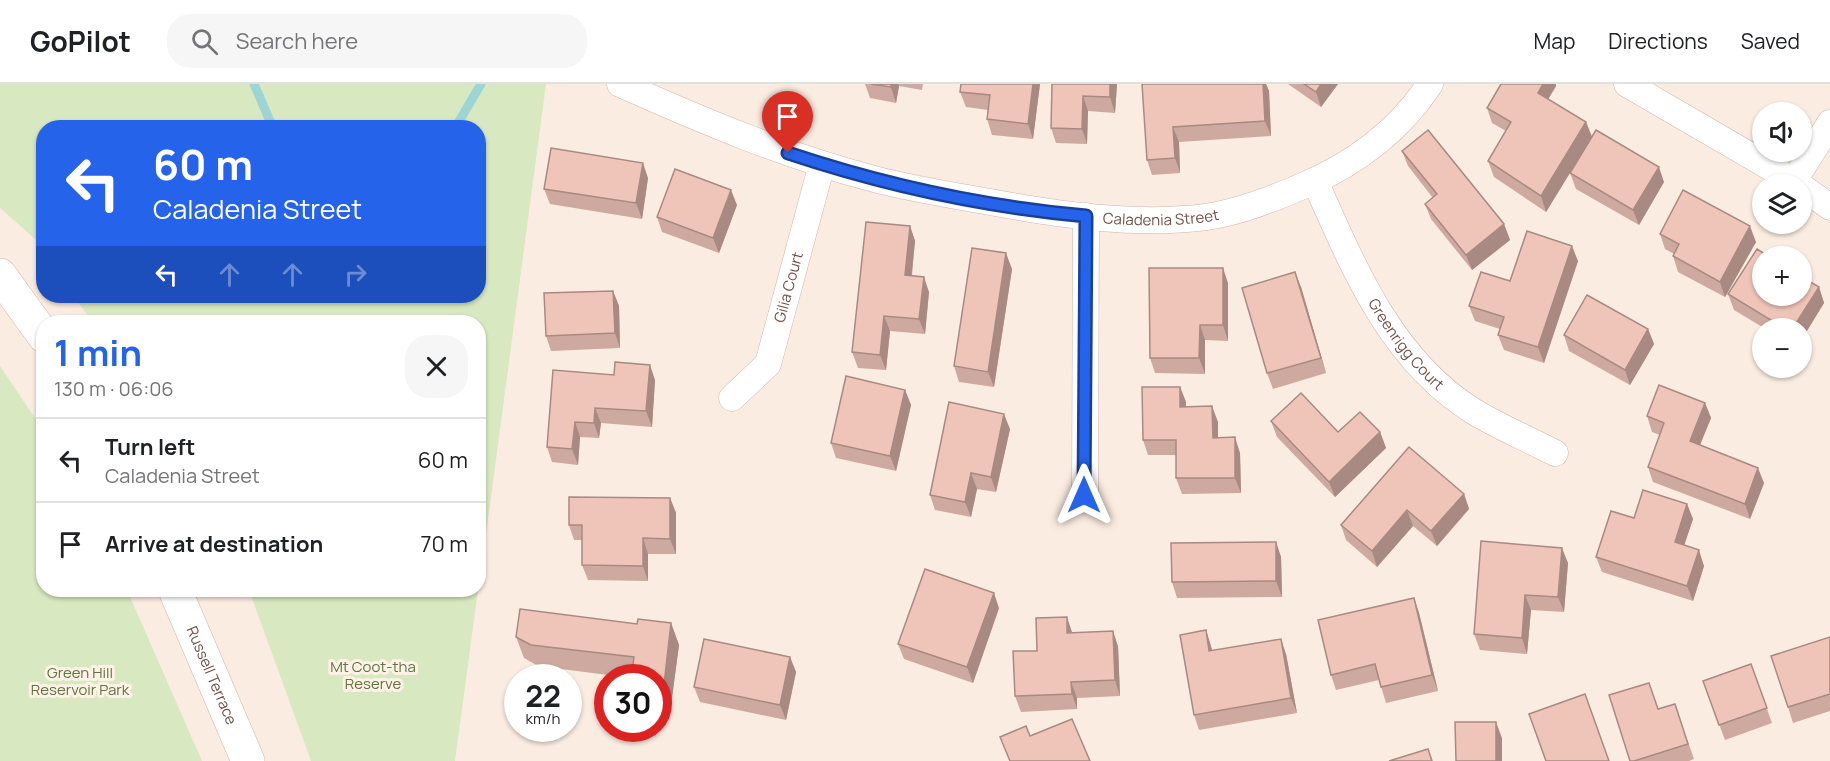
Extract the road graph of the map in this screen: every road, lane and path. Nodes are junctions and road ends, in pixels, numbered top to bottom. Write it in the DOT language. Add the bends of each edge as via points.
graph roads {
  1 [pos="620,84"];
  2 [pos="1430,84"];
  3 [pos="1628,84"];
  4 [pos="1830,123"];
  5 [pos="822,164"];
  6 [pos="1781,174"];
  7 [pos="1803,174"];
  8 [pos="1315,181"];
  9 [pos="1812,194"];
  10 [pos="1830,207"];
  11 [pos="1086,216"];
  12 [pos="0,275"];
  13 [pos="36,325"];
  14 [pos="732,398"];
  15 [pos="1555,453"];
  16 [pos="1084,495"];
  17 [pos="179,597"];
  18 [pos="248,761"];
  1 -- 5 [label="street, Caladenia Street" via="719,128"];
  2 -- 8 [label="street, Caladenia Street" via="1391,130 1363,155"];
  3 -- 6 [label="street"];
  4 -- 7 [label="street"];
  5 -- 11 [label="street, Caladenia Street" via="932,191"];
  5 -- 14 [label="street, Gilia Court" via="768,364"];
  8 -- 11 [label="street, Caladenia Street" via="1244,209 1207,217 1162,220"];
  8 -- 15 [label="street, Greenrigg Court" via="1375,306 1420,367 1473,411"];
  9 -- 10 [label="street"];
  11 -- 16 [label="street"];
  12 -- 13 [label="main road"];
  17 -- 18 [label="main road, Russell Terrace"];
}
